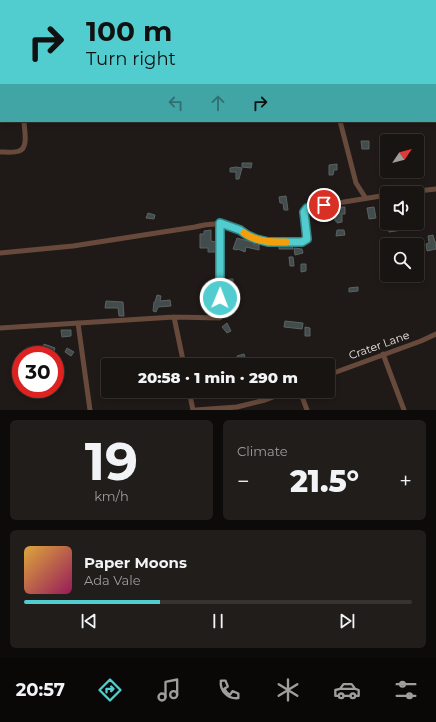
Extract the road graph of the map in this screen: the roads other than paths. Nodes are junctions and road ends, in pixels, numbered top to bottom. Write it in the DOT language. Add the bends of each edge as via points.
graph roads {
  1 [pos="24,122"];
  2 [pos="340,122"];
  3 [pos="0,152"];
  4 [pos="436,189"];
  5 [pos="424,190"];
  6 [pos="380,196"];
  7 [pos="365,197"];
  8 [pos="220,223"];
  9 [pos="0,253"];
  10 [pos="174,317"];
  11 [pos="78,323"];
  12 [pos="0,328"];
  13 [pos="436,334"];
  14 [pos="383,354"];
  15 [pos="183,358"];
  16 [pos="335,372"];
  17 [pos="190,398"];
  18 [pos="270,398"];
  19 [pos="303,398"];
  20 [pos="237,408"];
  21 [pos="90,410"];
  22 [pos="193,410"];
  23 [pos="196,410"];
  24 [pos="307,410"];
  25 [pos="404,410"];
  1 -- 3 [label="street" via="24,148 20,151"];
  2 -- 7 [label="street" via="356,183"];
  4 -- 5 [label="street"];
  6 -- 7 [label="street"];
  7 -- 8 [label="street" via="307,208 304,212 307,239 302,242 268,242"];
  8 -- 9 [label="street" via="73,246"];
  8 -- 10 [label="street" via="220,318"];
  10 -- 11 [label="street"];
  10 -- 15 [label="street"];
  11 -- 12 [label="street"];
  11 -- 21 [label="street"];
  13 -- 14 [label="street, Crater Lane"];
  14 -- 16 [label="street, Crater Lane"];
  14 -- 25 [label="street"];
  17 -- 22 [label="street"];
  18 -- 20 [label="street"];
  19 -- 24 [label="street"];
  20 -- 23 [label="street"];
}
